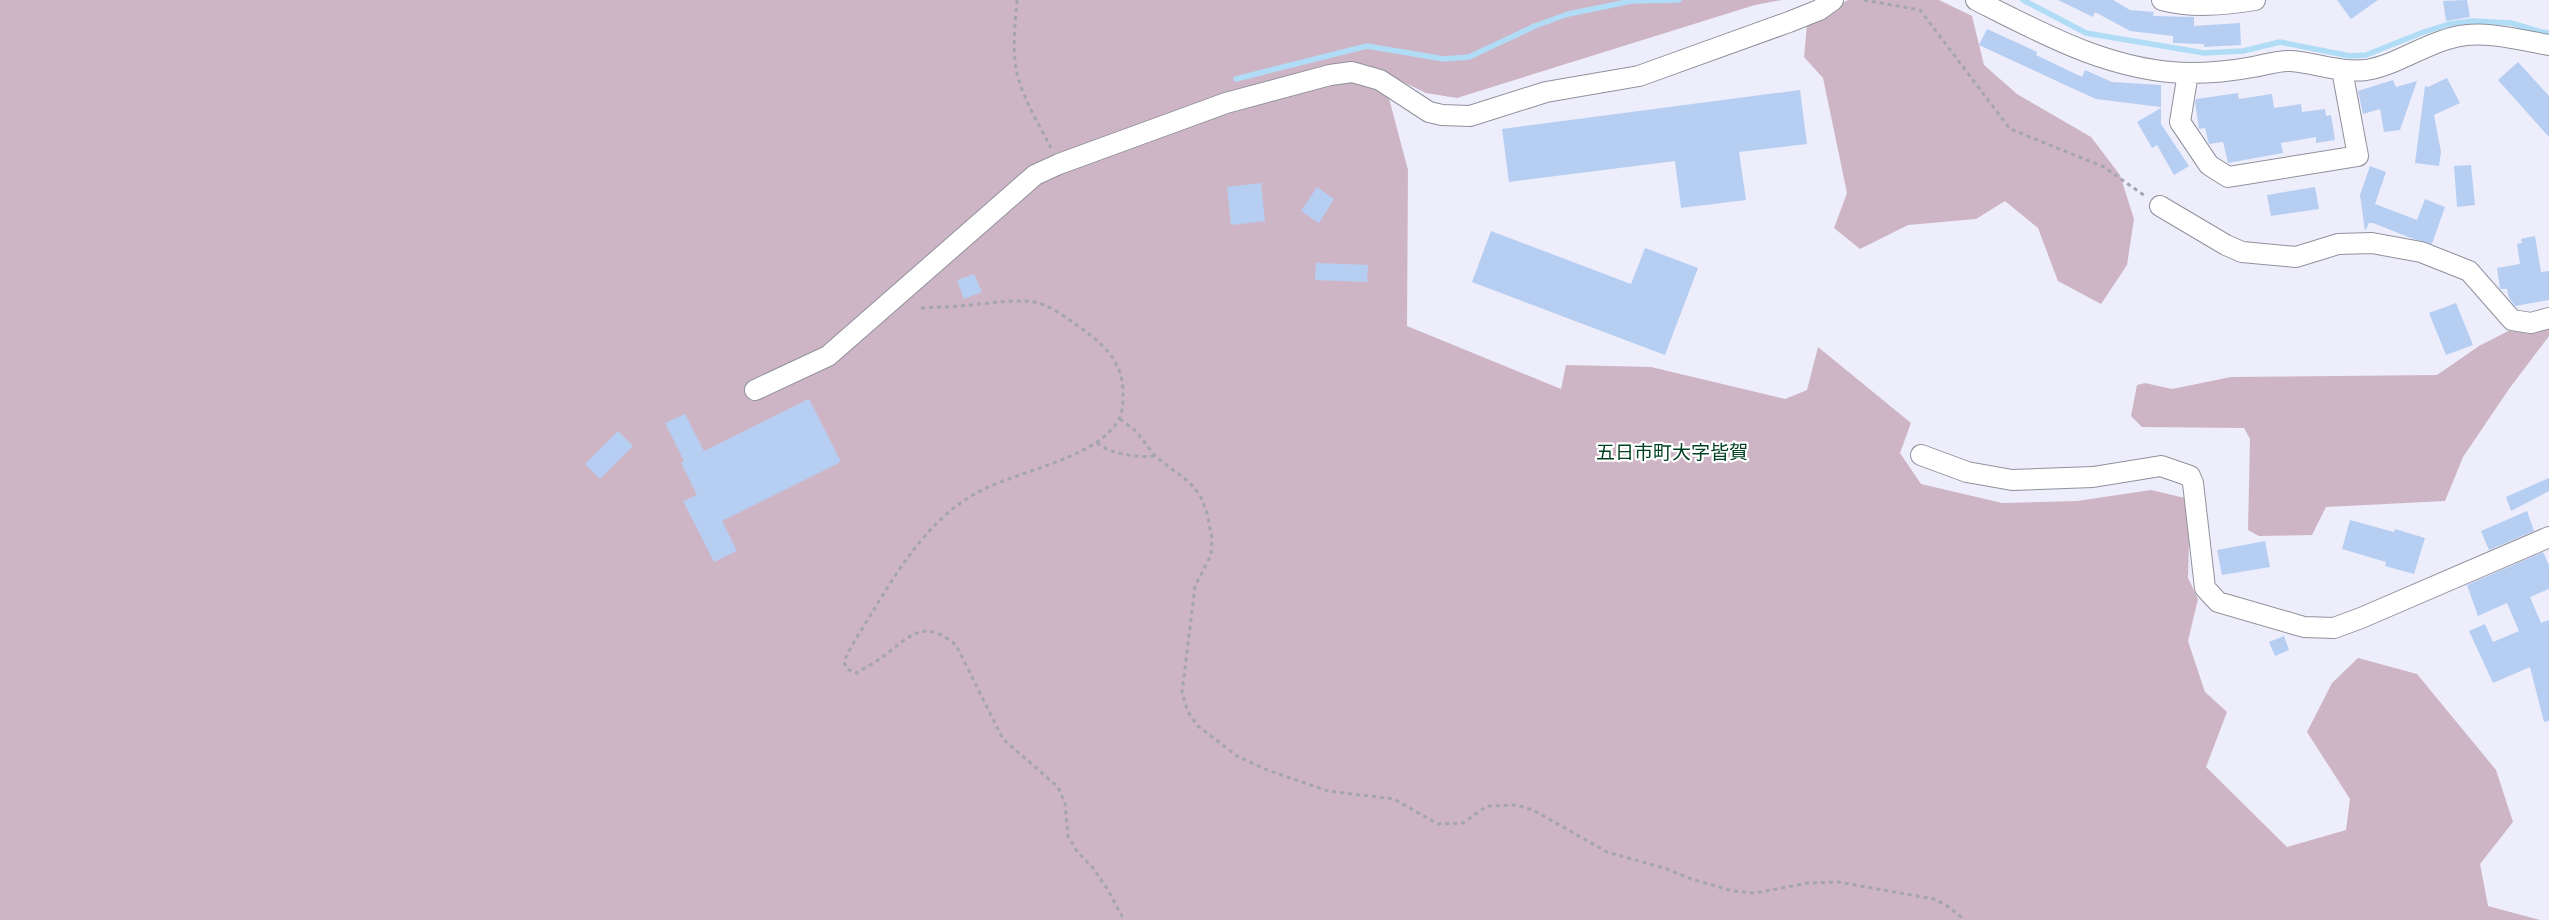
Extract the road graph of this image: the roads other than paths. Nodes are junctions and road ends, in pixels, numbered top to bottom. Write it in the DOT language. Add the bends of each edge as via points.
graph roads {
  1 [pos="1833,0"];
  2 [pos="1976,0"];
  3 [pos="2162,0"];
  4 [pos="2254,0"];
  5 [pos="2549,45"];
  6 [pos="2342,70"];
  7 [pos="2188,73"];
  8 [pos="2160,206"];
  9 [pos="2549,318"];
  10 [pos="755,390"];
  11 [pos="1921,455"];
  12 [pos="2549,537"];
  1 -- 10 [label="street" via="1819,10 1639,76 1546,92 1470,116 1429,112 1380,80 1352,72 1226,103 1035,175 828,356"];
  2 -- 7 [label="street" via="2055,40 2109,60"];
  3 -- 4 [label="street" via="2179,4 2224,5"];
  5 -- 6 [label="street" via="2486,36 2456,37 2366,70"];
  6 -- 7 [label="street" via="2289,61 2232,71"];
  6 -- 7 [label="street" via="2358,156 2228,177 2209,165 2180,122"];
  8 -- 9 [label="street" via="2242,252 2296,257 2338,244 2372,243 2421,252 2468,271 2512,320 2531,323"];
  11 -- 12 [label="street" via="1966,472 2012,480 2093,477 2161,466 2181,471 2190,476 2193,483 2206,588 2218,602 2304,627 2334,628"];
}
